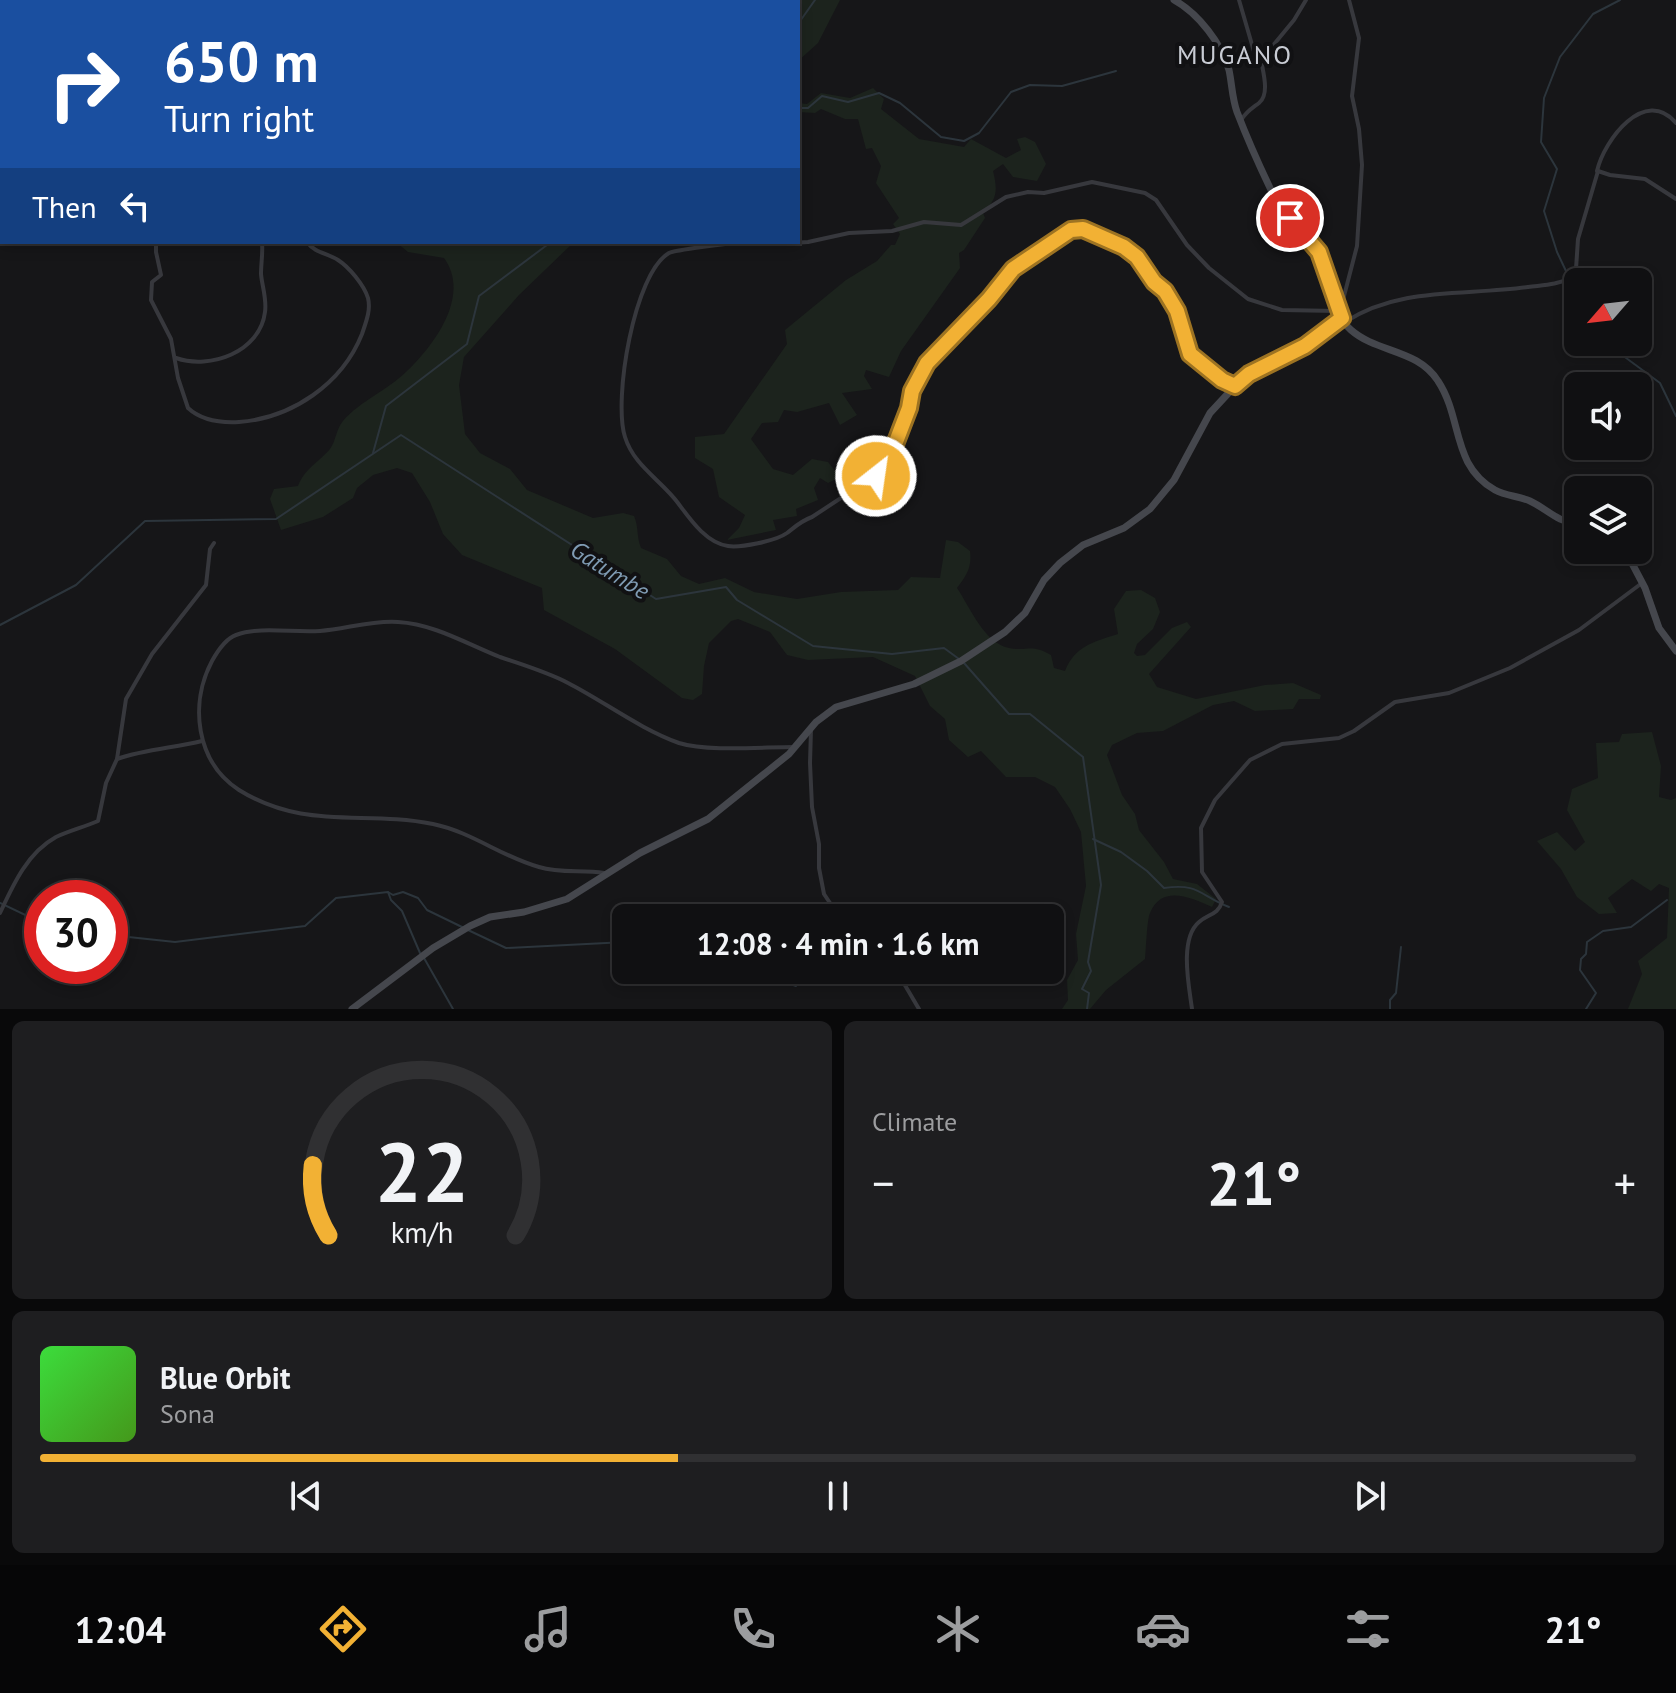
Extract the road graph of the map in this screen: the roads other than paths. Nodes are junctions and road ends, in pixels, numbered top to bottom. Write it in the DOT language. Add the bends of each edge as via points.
graph roads {
  1 [pos="1174,0"];
  2 [pos="1239,0"];
  3 [pos="1306,0"];
  4 [pos="1349,0"];
  5 [pos="1261,60"];
  6 [pos="1241,120"];
  7 [pos="1676,123"];
  8 [pos="1597,171"];
  9 [pos="1676,199"];
  10 [pos="800,242"];
  11 [pos="156,244"];
  12 [pos="262,244"];
  13 [pos="309,244"];
  14 [pos="727,244"];
  15 [pos="1342,317"];
  16 [pos="176,358"];
  17 [pos="1235,386"];
  18 [pos="1564,521"];
  19 [pos="214,543"];
  20 [pos="1632,564"];
  21 [pos="1642,583"];
  22 [pos="1676,651"];
  23 [pos="811,728"];
  24 [pos="202,741"];
  25 [pos="796,747"];
  26 [pos="117,759"];
  27 [pos="606,874"];
  28 [pos="831,904"];
  29 [pos="0,913"];
  30 [pos="904,984"];
  31 [pos="352,1009"];
  32 [pos="919,1009"];
  33 [pos="1192,1009"];
  1 -- 6 [label="main road" via="1218,45"];
  2 -- 5 [label="street"];
  3 -- 5 [label="street"];
  4 -- 15 [label="street" via="1359,38 1352,96 1362,165 1357,246"];
  5 -- 6 [label="street" via="1266,95"];
  6 -- 15 [label="main road" via="1275,196 1319,252"];
  7 -- 8 [label="street" via="1660,109 1645,111 1617,131"];
  8 -- 9 [label="street" via="1645,179"];
  8 -- 15 [label="street" via="1574,274 1565,282 1425,294"];
  10 -- 15 [label="street" via="924,222 961,225 1006,197 1092,182 1156,200 1187,245 1248,299 1282,310"];
  11 -- 16 [label="street" via="161,275 152,282 151,300"];
  12 -- 16 [label="street" via="265,314 252,341 214,360"];
  13 -- 16 [label="street" via="338,259 369,301 354,353 315,393 268,419 207,419 188,408"];
  14 -- 17 [label="street" via="673,251 657,264 639,307 622,384 625,437 633,455 720,545 744,546 782,536 879,473 927,363 1013,269 1071,230 1083,229 1137,257 1177,311 1190,354"];
  15 -- 17 [label="main road" via="1305,346"];
  15 -- 18 [label="main road" via="1360,337 1409,356 1432,372 1452,410 1461,453 1479,477"];
  17 -- 23 [label="main road" via="1210,413 1174,480 1150,509 1060,563 1010,628 914,684 836,707"];
  19 -- 26 [label="street" via="206,585 152,654 126,699"];
  20 -- 21 [label="main road"];
  21 -- 22 [label="main road" via="1659,628"];
  21 -- 33 [label="street" via="1579,630 1510,668 1449,693 1395,702 1346,735 1282,744 1250,760 1215,800 1201,828 1202,872 1222,902 1191,934 1187,969"];
  23 -- 25 [label="main road"];
  23 -- 28 [label="street" via="812,807 822,884"];
  24 -- 25 [label="street" via="198,716 207,672 232,637 399,622 566,682 676,742"];
  24 -- 26 [label="street"];
  24 -- 27 [label="street" via="230,783 290,811 326,818 408,819 461,831 540,868"];
  25 -- 27 [label="main road" via="708,819"];
  26 -- 29 [label="street" via="98,821 53,838 19,872"];
  27 -- 31 [label="main road" via="567,899 470,926"];
  30 -- 32 [label="street"];
}
